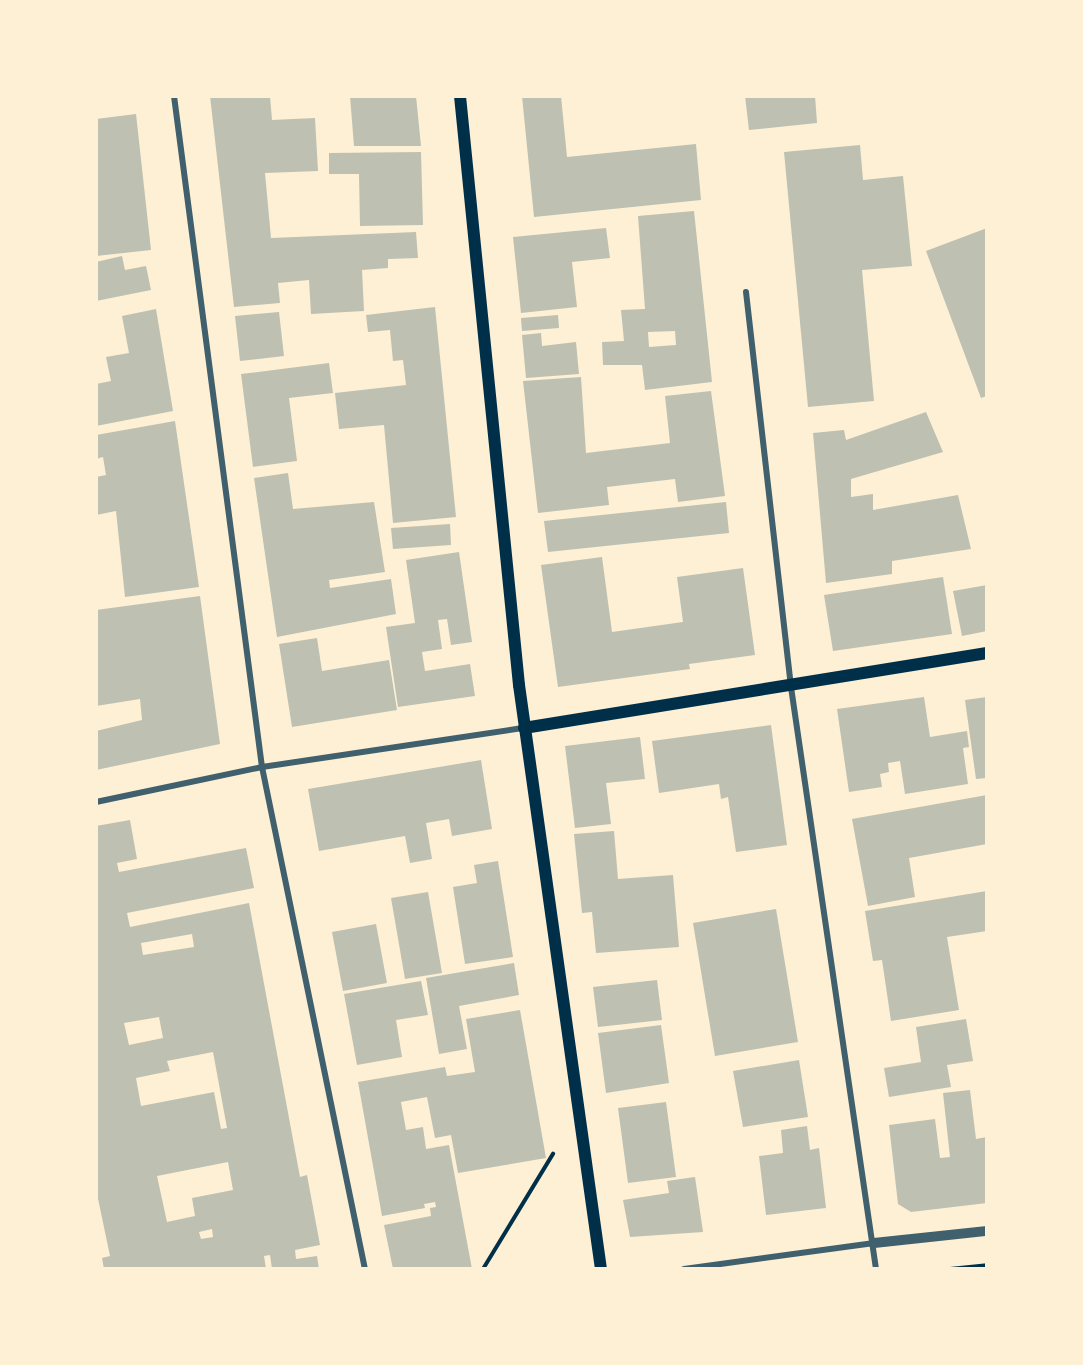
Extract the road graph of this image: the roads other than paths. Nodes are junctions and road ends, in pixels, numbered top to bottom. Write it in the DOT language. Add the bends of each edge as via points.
graph roads {
  1 [pos="174,96"];
  2 [pos="460,96"];
  3 [pos="746,292"];
  4 [pos="987,653"];
  5 [pos="791,687"];
  6 [pos="524,728"];
  7 [pos="262,767"];
  8 [pos="96,802"];
  9 [pos="987,1231"];
  10 [pos="874,1243"];
  11 [pos="365,1269"];
  12 [pos="601,1269"];
  13 [pos="684,1269"];
  14 [pos="876,1269"];
  1 -- 7 [label="street"];
  2 -- 6 [label="main road"];
  3 -- 5 [label="street"];
  4 -- 5 [label="main road"];
  5 -- 6 [label="main road"];
  5 -- 10 [label="street"];
  6 -- 7 [label="street"];
  6 -- 12 [label="main road"];
  7 -- 8 [label="street"];
  7 -- 11 [label="street"];
  9 -- 10 [label="street"];
  10 -- 13 [label="street"];
  10 -- 14 [label="street"];
}
